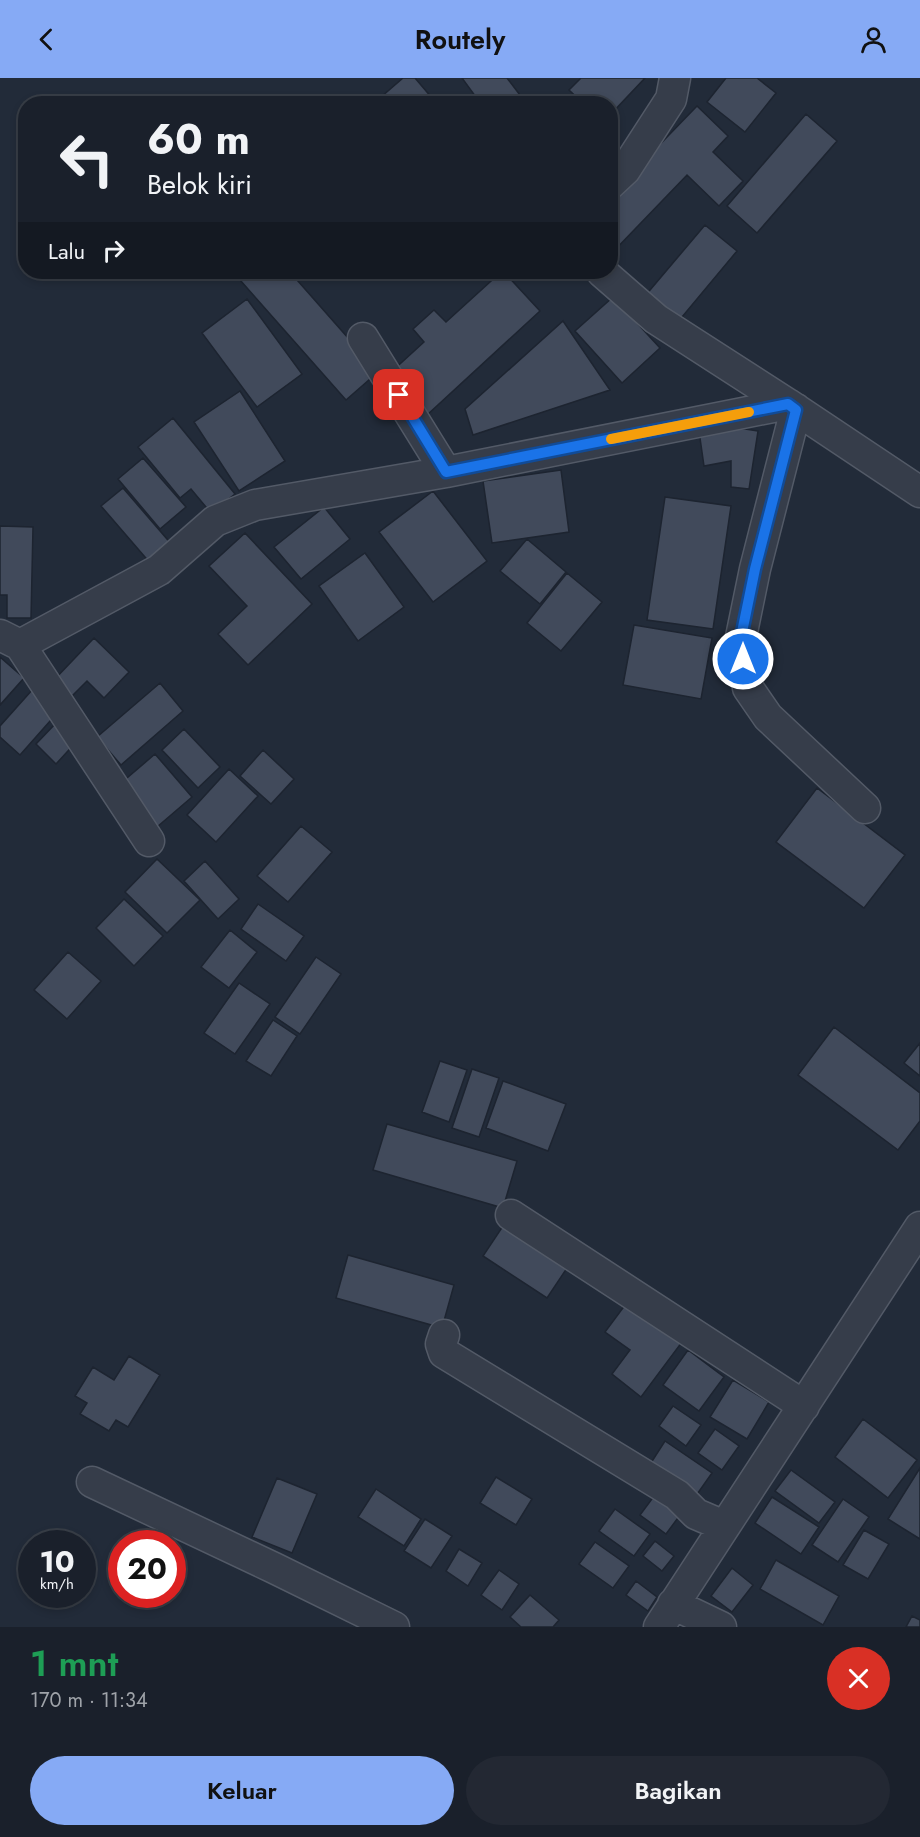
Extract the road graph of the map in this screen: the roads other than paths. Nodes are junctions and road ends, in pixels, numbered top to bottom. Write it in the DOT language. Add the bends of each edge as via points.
graph roads {
  1 [pos="675,78"];
  2 [pos="618,177"];
  3 [pos="610,279"];
  4 [pos="363,338"];
  5 [pos="792,407"];
  6 [pos="446,472"];
  7 [pos="920,492"];
  8 [pos="10,640"];
  9 [pos="865,808"];
  10 [pos="149,841"];
  11 [pos="511,1215"];
  12 [pos="920,1227"];
  13 [pos="444,1335"];
  14 [pos="804,1406"];
  15 [pos="92,1482"];
  16 [pos="724,1526"];
  17 [pos="666,1616"];
  18 [pos="393,1627"];
  19 [pos="721,1627"];
  1 -- 2 [label="street" via="670,99"];
  3 -- 5 [label="street" via="656,319"];
  4 -- 6 [label="street"];
  5 -- 6 [label="street"];
  5 -- 7 [label="street"];
  5 -- 9 [label="street" via="741,637 746,678 748,688 768,717"];
  6 -- 8 [label="street" via="255,505 235,512 215,521 159,570"];
  8 -- 10 [label="street"];
  11 -- 14 [label="street"];
  12 -- 14 [label="street"];
  13 -- 16 [label="street" via="444,1353 677,1495 696,1514"];
  14 -- 16 [label="street"];
  15 -- 18 [label="street"];
  16 -- 17 [label="street"];
  17 -- 19 [label="street"];
}
